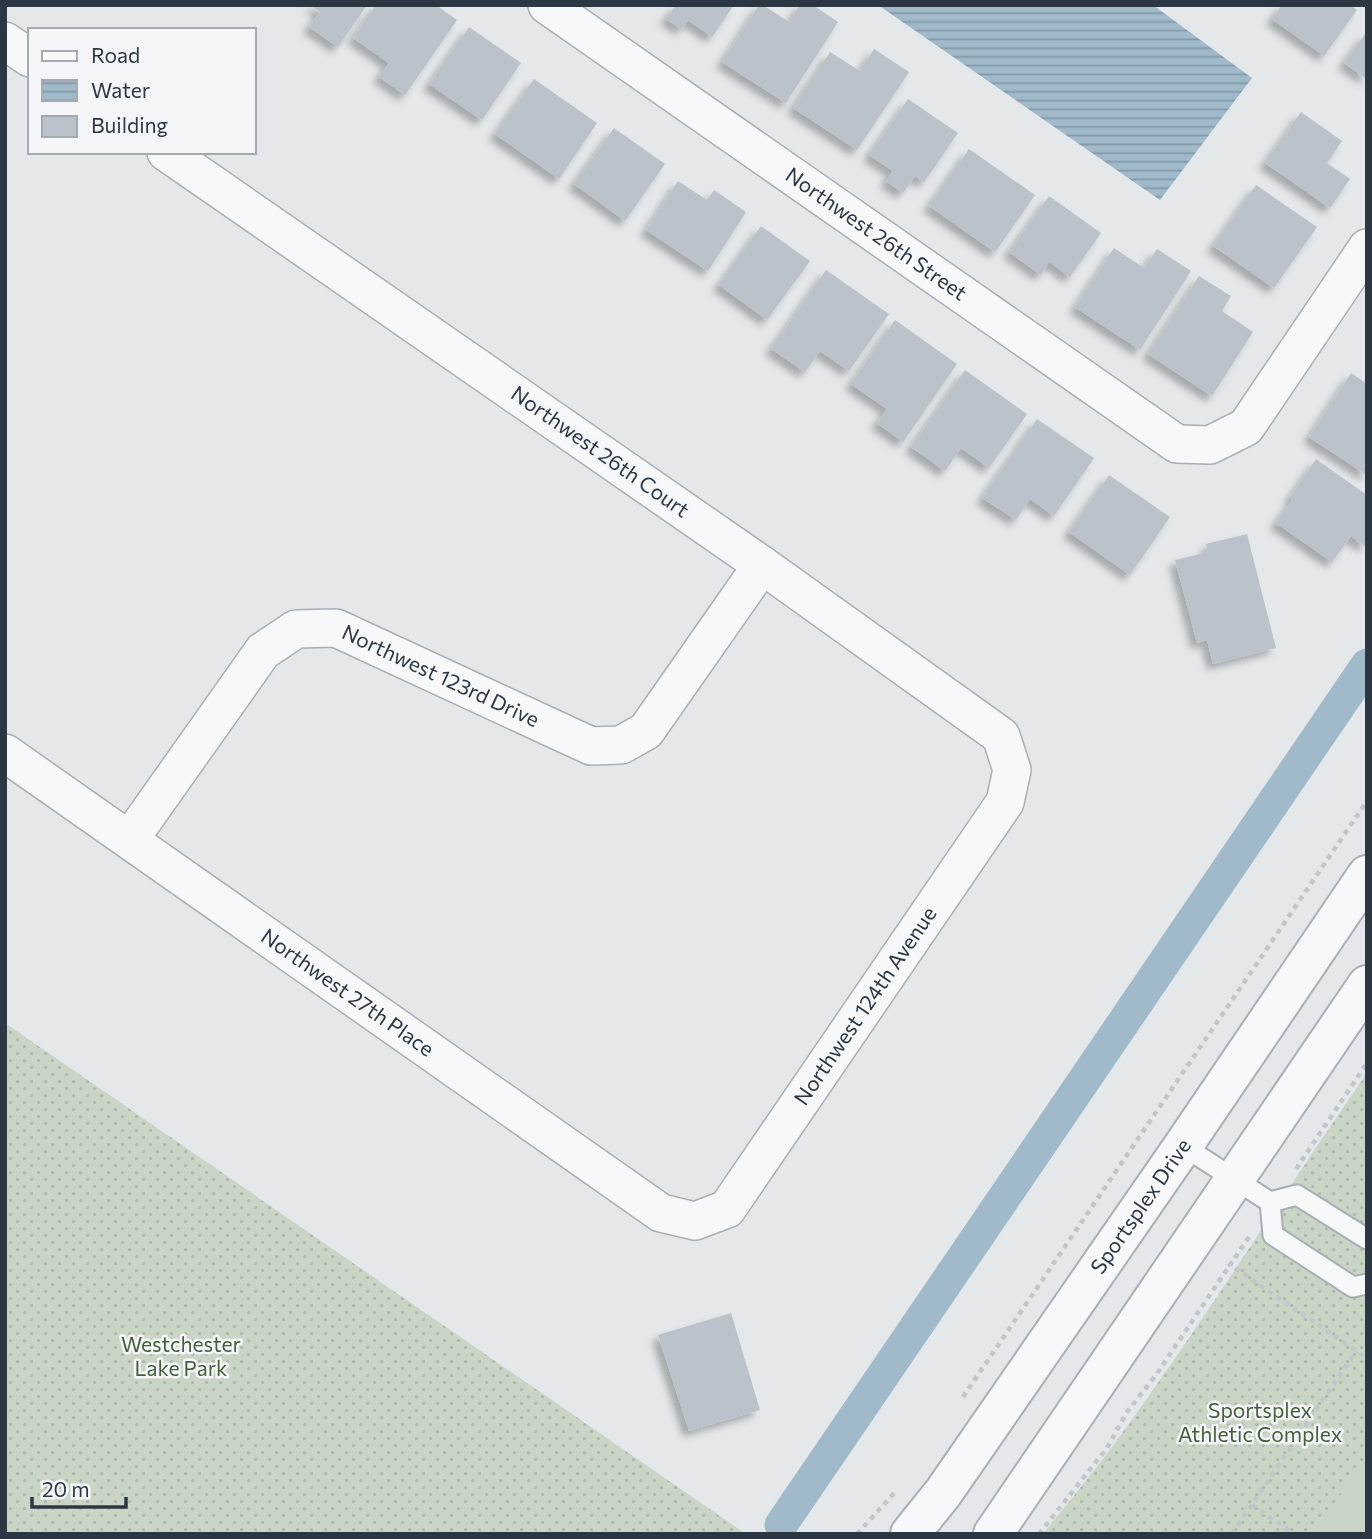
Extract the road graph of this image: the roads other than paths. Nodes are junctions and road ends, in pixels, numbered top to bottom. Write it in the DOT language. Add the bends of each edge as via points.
graph roads {
  1 [pos="547,5"];
  2 [pos="5,41"];
  3 [pos="28,57"];
  4 [pos="169,154"];
  5 [pos="1367,248"];
  6 [pos="762,565"];
  7 [pos="5,752"];
  8 [pos="1012,770"];
  9 [pos="130,839"];
  10 [pos="1367,875"];
  11 [pos="1367,985"];
  12 [pos="1183,1146"];
  13 [pos="1236,1180"];
  14 [pos="1270,1202"];
  15 [pos="695,1221"];
  16 [pos="1367,1239"];
  17 [pos="1367,1284"];
  18 [pos="910,1534"];
  19 [pos="993,1534"];
  1 -- 5 [label="street, Northwest 26th Street" via="1177,444 1210,444 1246,427"];
  2 -- 3 [label="street"];
  4 -- 6 [label="street, Northwest 26th Court"];
  6 -- 8 [label="street, Northwest 26th Court" via="1001,736"];
  6 -- 9 [label="street, Northwest 123rd Drive" via="646,731 621,745 591,746 337,628 296,629 263,651"];
  7 -- 9 [label="street, Northwest 27th Place"];
  8 -- 15 [label="street, Northwest 124th Avenue" via="1005,802 727,1209"];
  9 -- 15 [label="street, Northwest 27th Place" via="661,1213"];
  10 -- 12 [label="street, Sportsplex Drive"];
  11 -- 13 [label="street"];
  12 -- 13 [label="lane"];
  12 -- 18 [label="street, Sportsplex Drive"];
  13 -- 14 [label="lane"];
  13 -- 19 [label="street"];
  14 -- 16 [label="lane" via="1297,1195"];
  14 -- 17 [label="lane" via="1273,1236 1353,1287"];
}
